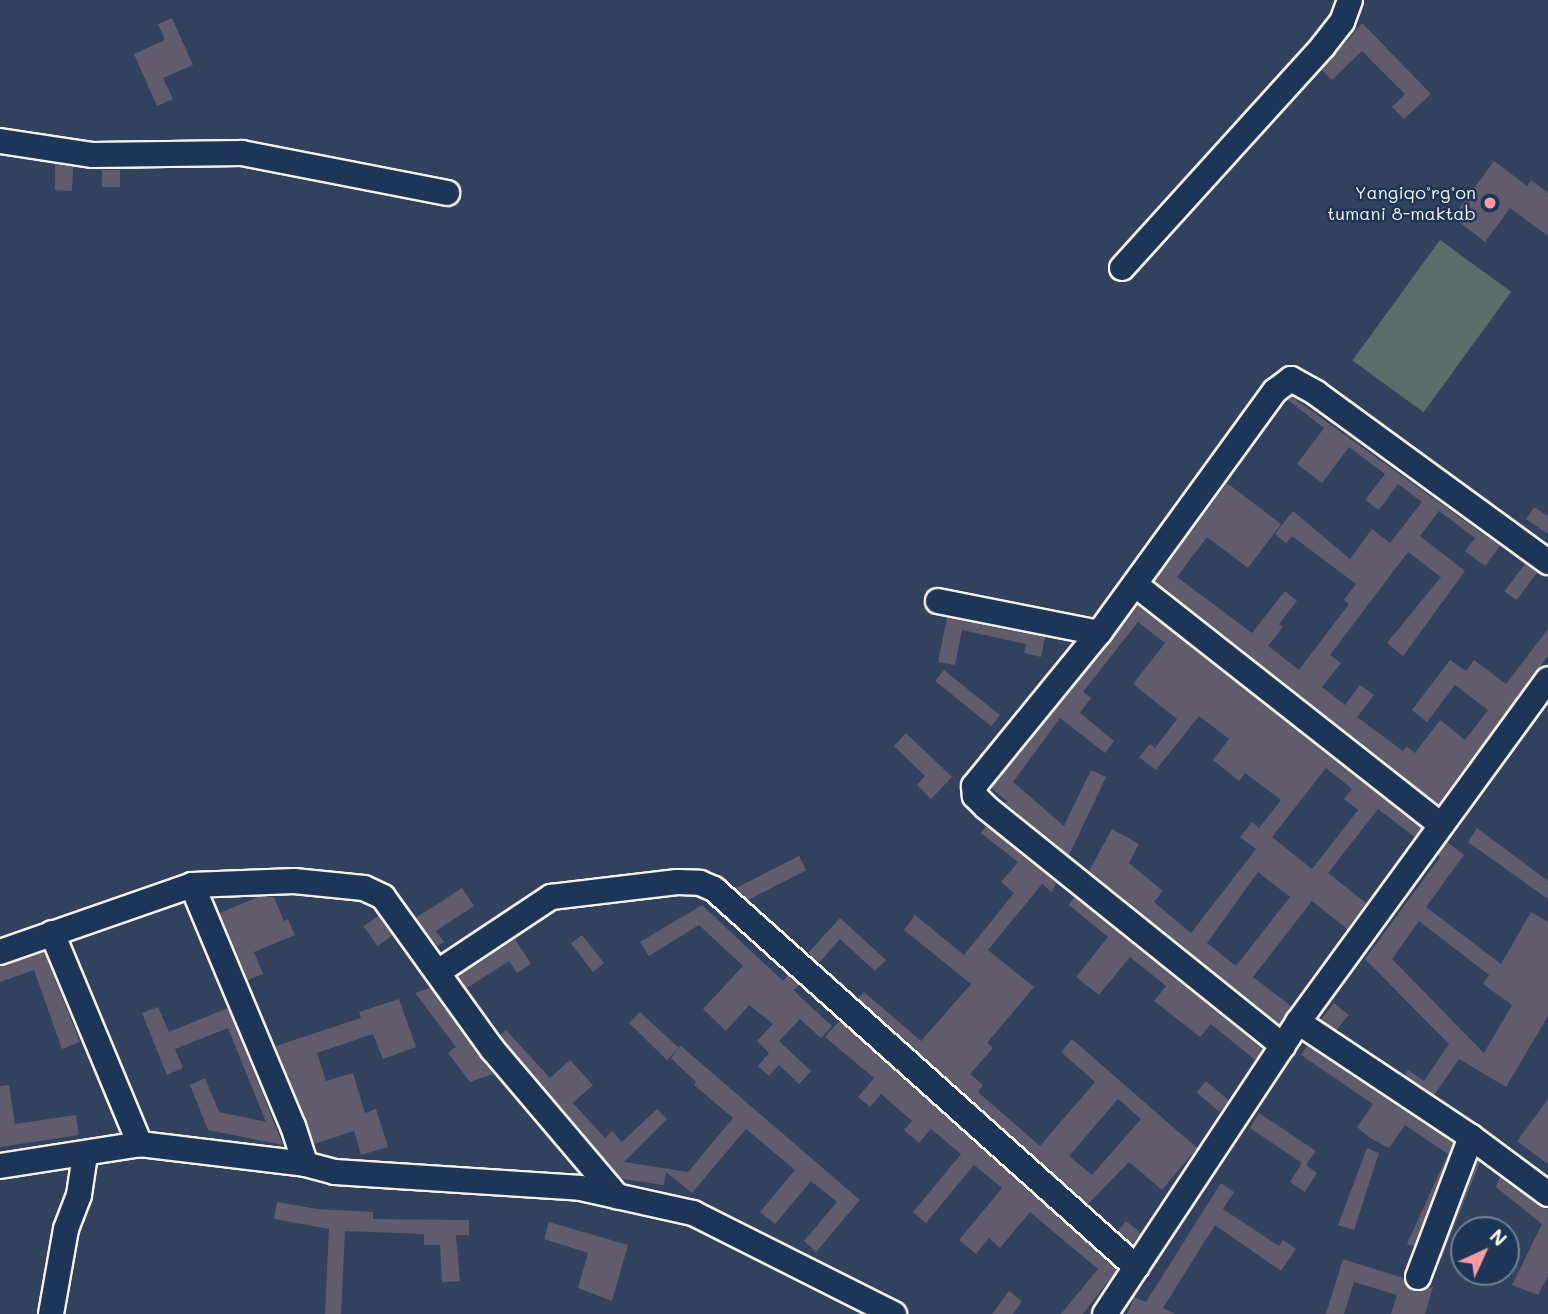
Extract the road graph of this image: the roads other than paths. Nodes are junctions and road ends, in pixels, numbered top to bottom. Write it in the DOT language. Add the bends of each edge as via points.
graph roads {
  1 [pos="1350,0"];
  2 [pos="0,141"];
  3 [pos="447,193"];
  4 [pos="1122,268"];
  5 [pos="1548,562"];
  6 [pos="1136,585"];
  7 [pos="938,601"];
  8 [pos="1100,633"];
  9 [pos="1548,679"];
  10 [pos="1441,825"];
  11 [pos="192,885"];
  12 [pos="52,933"];
  13 [pos="0,952"];
  14 [pos="438,972"];
  15 [pos="1298,1022"];
  16 [pos="1283,1046"];
  17 [pos="1471,1137"];
  18 [pos="140,1144"];
  19 [pos="85,1155"];
  20 [pos="305,1164"];
  21 [pos="0,1166"];
  22 [pos="1548,1194"];
  23 [pos="617,1196"];
  24 [pos="1136,1267"];
  25 [pos="1418,1277"];
  26 [pos="51,1314"];
  27 [pos="894,1314"];
  28 [pos="1105,1314"];
  1 -- 4 [label="street" via="1342,22 1323,47"];
  2 -- 3 [label="street" via="93,155 242,153"];
  5 -- 6 [label="street" via="1316,393 1290,379 1275,391"];
  6 -- 8 [label="street"];
  6 -- 10 [label="street"];
  7 -- 8 [label="street"];
  8 -- 16 [label="street" via="973,791 986,807"];
  9 -- 10 [label="street"];
  10 -- 15 [label="street"];
  11 -- 12 [label="street"];
  11 -- 14 [label="street" via="294,881 364,888 383,897"];
  11 -- 20 [label="street"];
  12 -- 13 [label="street"];
  12 -- 18 [label="street"];
  14 -- 23 [label="street" via="493,1050"];
  14 -- 24 [label="street" via="551,897 700,883 714,889"];
  15 -- 16 [label="street"];
  15 -- 17 [label="street"];
  16 -- 24 [label="street"];
  17 -- 22 [label="street"];
  17 -- 25 [label="street"];
  18 -- 19 [label="street"];
  18 -- 20 [label="street"];
  19 -- 21 [label="street"];
  19 -- 26 [label="street"];
  20 -- 23 [label="street" via="335,1172 580,1188"];
  23 -- 27 [label="street" via="693,1213"];
  24 -- 28 [label="street"];
}
